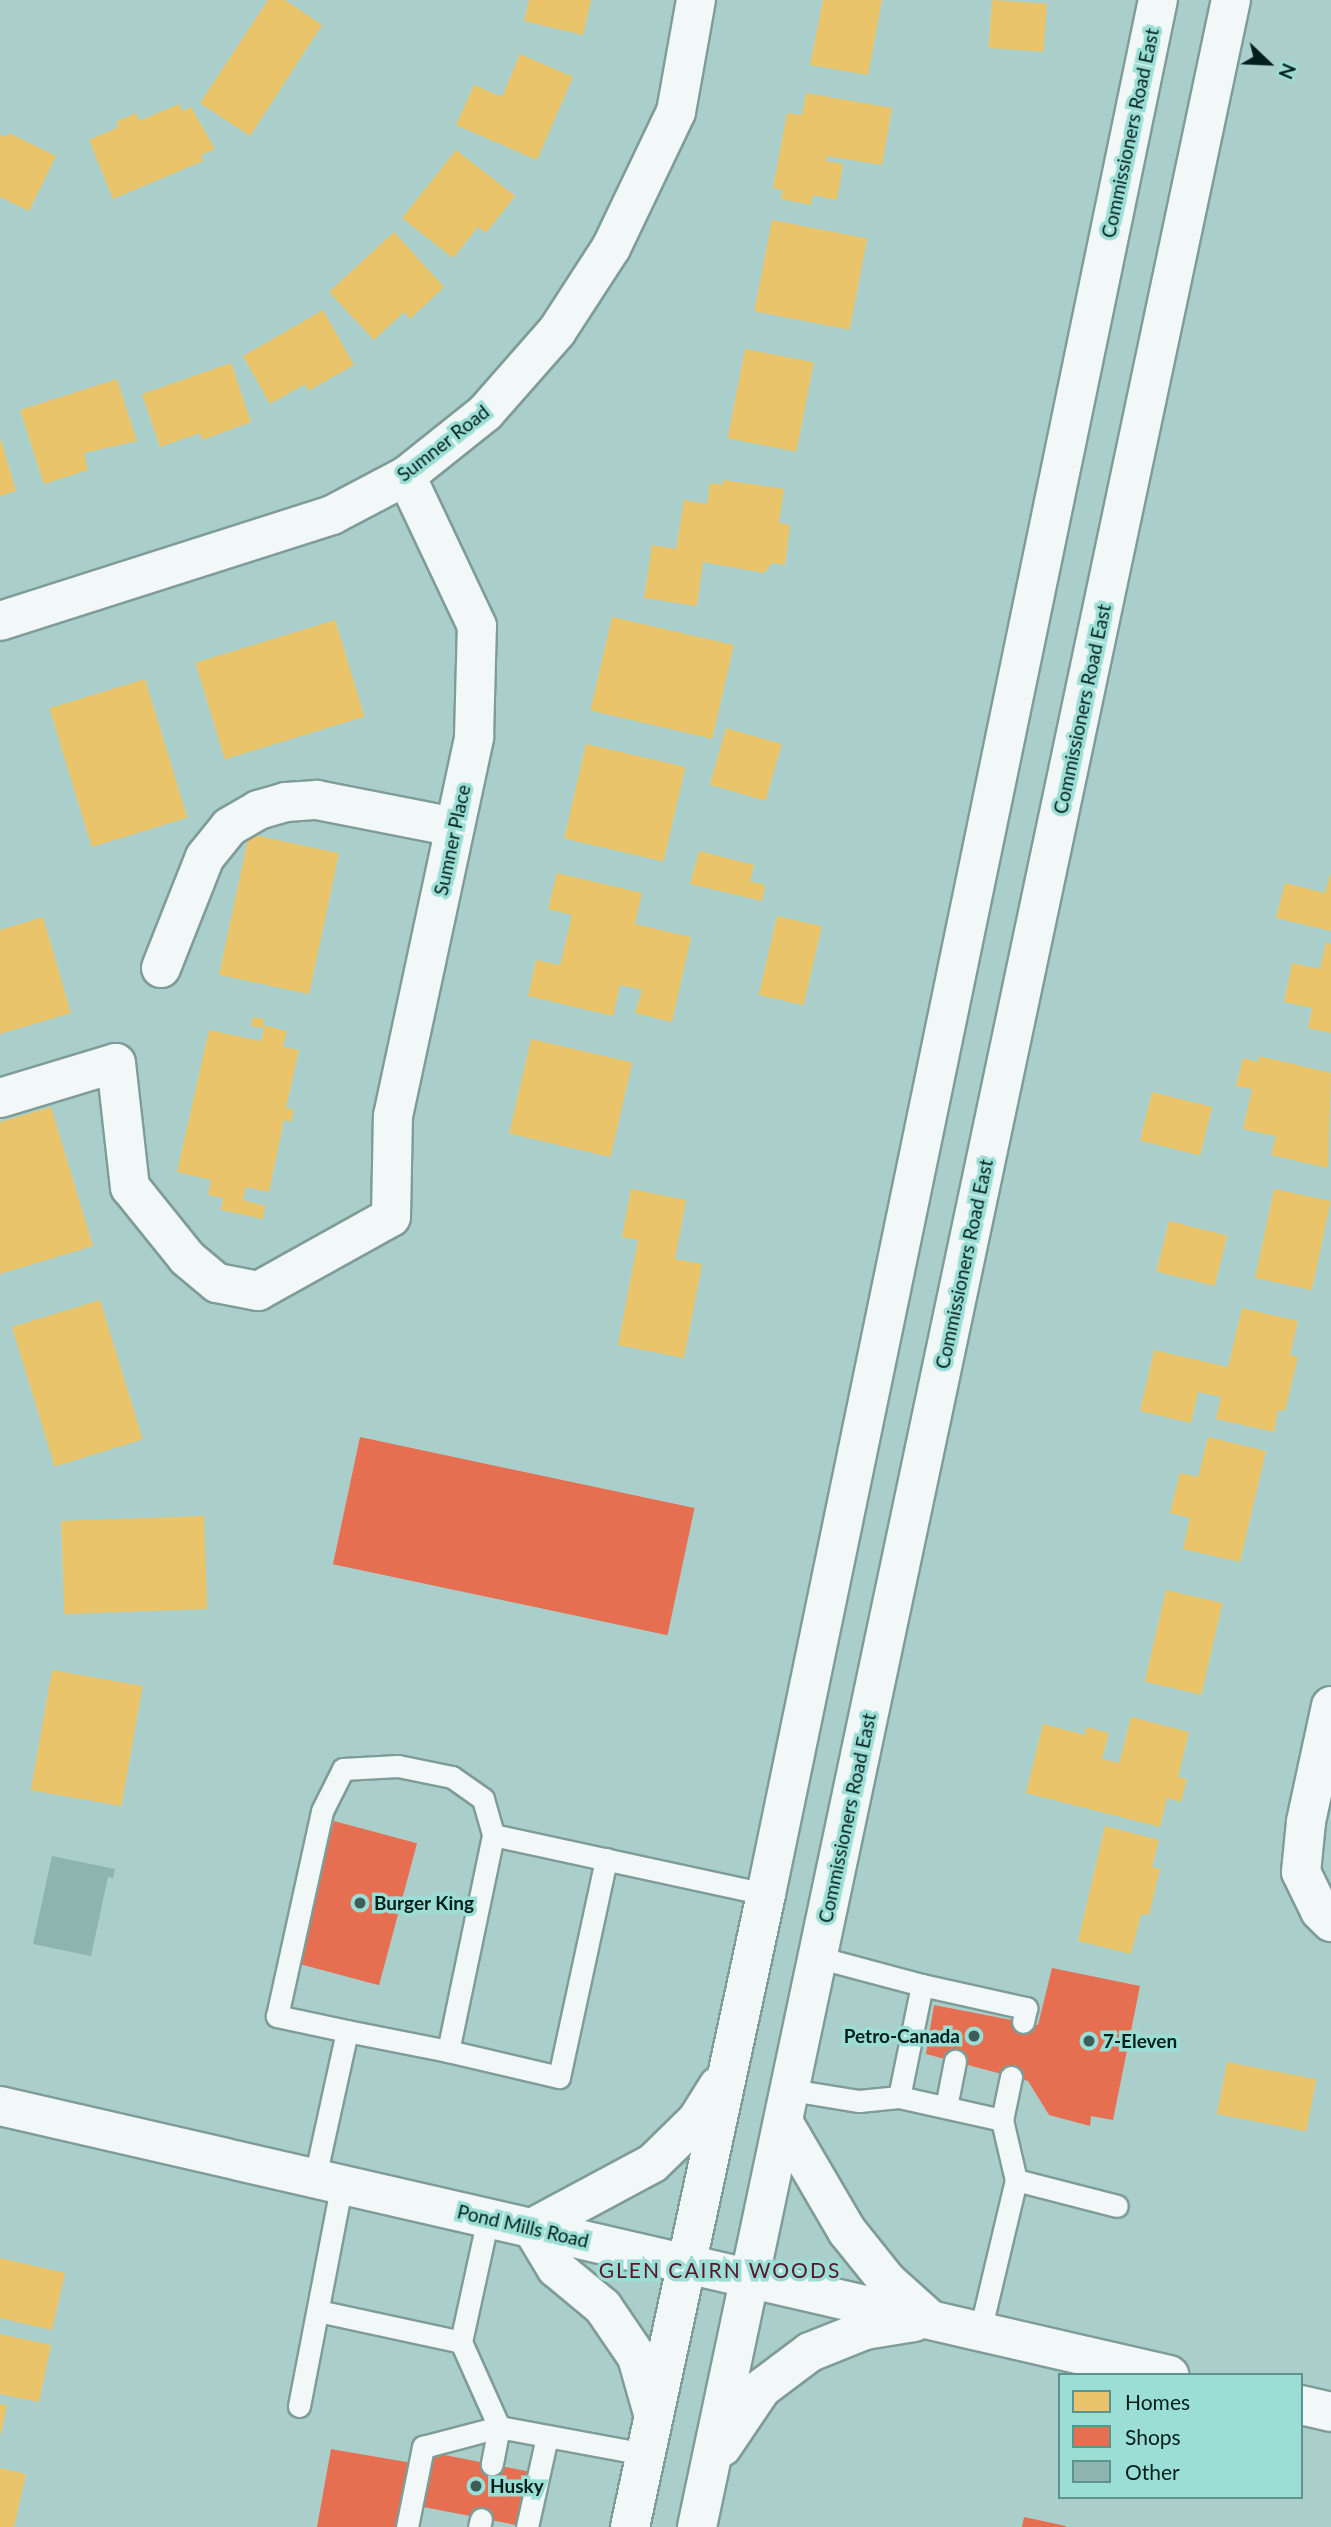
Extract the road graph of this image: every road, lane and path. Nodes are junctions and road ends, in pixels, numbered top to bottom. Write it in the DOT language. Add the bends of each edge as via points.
graph roads {
  1 [pos="695,0"];
  2 [pos="1158,0"];
  3 [pos="1231,0"];
  4 [pos="406,476"];
  5 [pos="0,621"];
  6 [pos="454,827"];
  7 [pos="160,968"];
  8 [pos="0,1098"];
  9 [pos="1331,1706"];
  10 [pos="493,1835"];
  11 [pos="606,1859"];
  12 [pos="766,1894"];
  13 [pos="1331,1922"];
  14 [pos="817,1957"];
  15 [pos="922,1985"];
  16 [pos="1023,2022"];
  17 [pos="347,2031"];
  18 [pos="448,2051"];
  19 [pos="955,2062"];
  20 [pos="729,2068"];
  21 [pos="1011,2077"];
  22 [pos="899,2097"];
  23 [pos="0,2106"];
  24 [pos="788,2107"];
  25 [pos="946,2107"];
  26 [pos="1002,2120"];
  27 [pos="329,2180"];
  28 [pos="1016,2180"];
  29 [pos="1117,2206"];
  30 [pos="488,2218"];
  31 [pos="532,2228"];
  32 [pos="686,2263"];
  33 [pos="748,2278"];
  34 [pos="318,2311"];
  35 [pos="930,2319"];
  36 [pos="980,2331"];
  37 [pos="461,2342"];
  38 [pos="1160,2373"];
  39 [pos="1303,2405"];
  40 [pos="299,2406"];
  41 [pos="1331,2412"];
  42 [pos="653,2416"];
  43 [pos="499,2427"];
  44 [pos="547,2437"];
  45 [pos="645,2454"];
  46 [pos="492,2464"];
  47 [pos="701,2509"];
  48 [pos="407,2527"];
  49 [pos="527,2527"];
  50 [pos="630,2527"];
  1 -- 4 [label="main road, Sumner Road" via="676,112 611,248 557,331 485,413"];
  2 -- 12 [label="main road, Commissioners Road East"];
  3 -- 14 [label="main road, Commissioners Road East"];
  4 -- 5 [label="main road, Sumner Road" via="332,515"];
  4 -- 6 [label="main road, Sumner Place" via="477,626 474,737"];
  6 -- 7 [label="main road" via="317,800 258,810 229,827 205,857"];
  6 -- 8 [label="main road, Sumner Place" via="393,1116 391,1217 258,1291 218,1283 187,1258 130,1187 116,1063"];
  9 -- 13 [label="main road" via="1306,1822 1301,1872 1320,1911"];
  10 -- 11 [label="lane"];
  10 -- 17 [label="lane" via="484,1799 452,1777 398,1766 343,1769 322,1811 277,2016"];
  10 -- 18 [label="lane"];
  11 -- 12 [label="lane"];
  11 -- 18 [label="lane" via="559,2077"];
  12 -- 20 [label="main road, Commissioners Road East"];
  14 -- 15 [label="lane"];
  14 -- 24 [label="main road, Commissioners Road East"];
  15 -- 16 [label="lane" via="968,2003 1026,2008"];
  15 -- 22 [label="lane"];
  17 -- 18 [label="lane"];
  17 -- 27 [label="lane"];
  19 -- 25 [label="lane"];
  20 -- 31 [label="main road" via="698,2120 653,2163"];
  20 -- 32 [label="main road, Commissioners Road East"];
  21 -- 26 [label="lane"];
  22 -- 24 [label="lane"];
  22 -- 25 [label="lane"];
  23 -- 27 [label="main road, Pond Mills Road"];
  24 -- 33 [label="main road, Commissioners Road East"];
  24 -- 35 [label="main road" via="847,2231 887,2281"];
  25 -- 26 [label="lane"];
  26 -- 28 [label="lane"];
  27 -- 30 [label="main road, Pond Mills Road"];
  27 -- 34 [label="lane"];
  28 -- 29 [label="lane"];
  28 -- 36 [label="lane"];
  30 -- 31 [label="main road, Pond Mills Road"];
  30 -- 37 [label="lane"];
  31 -- 32 [label="main road, Pond Mills Road"];
  31 -- 42 [label="main road" via="556,2268 603,2307 637,2357"];
  32 -- 33 [label="main road, Pond Mills Road"];
  32 -- 42 [label="main road, Commissioners Road East"];
  33 -- 35 [label="main road, Pond Mills Road"];
  33 -- 47 [label="main road, Commissioners Road East"];
  34 -- 37 [label="lane"];
  34 -- 40 [label="lane"];
  35 -- 36 [label="main road, Pond Mills Road"];
  35 -- 47 [label="main road" via="865,2330 821,2348 762,2388 726,2435"];
  36 -- 38 [label="main road, Pond Mills Road"];
  37 -- 43 [label="lane"];
  39 -- 41 [label="main road"];
  42 -- 45 [label="main road, Commissioners Road East"];
  43 -- 44 [label="lane"];
  43 -- 46 [label="lane"];
  43 -- 48 [label="lane" via="423,2447"];
  44 -- 45 [label="lane"];
  44 -- 49 [label="lane"];
  45 -- 50 [label="main road, Commissioners Road East"];
}
